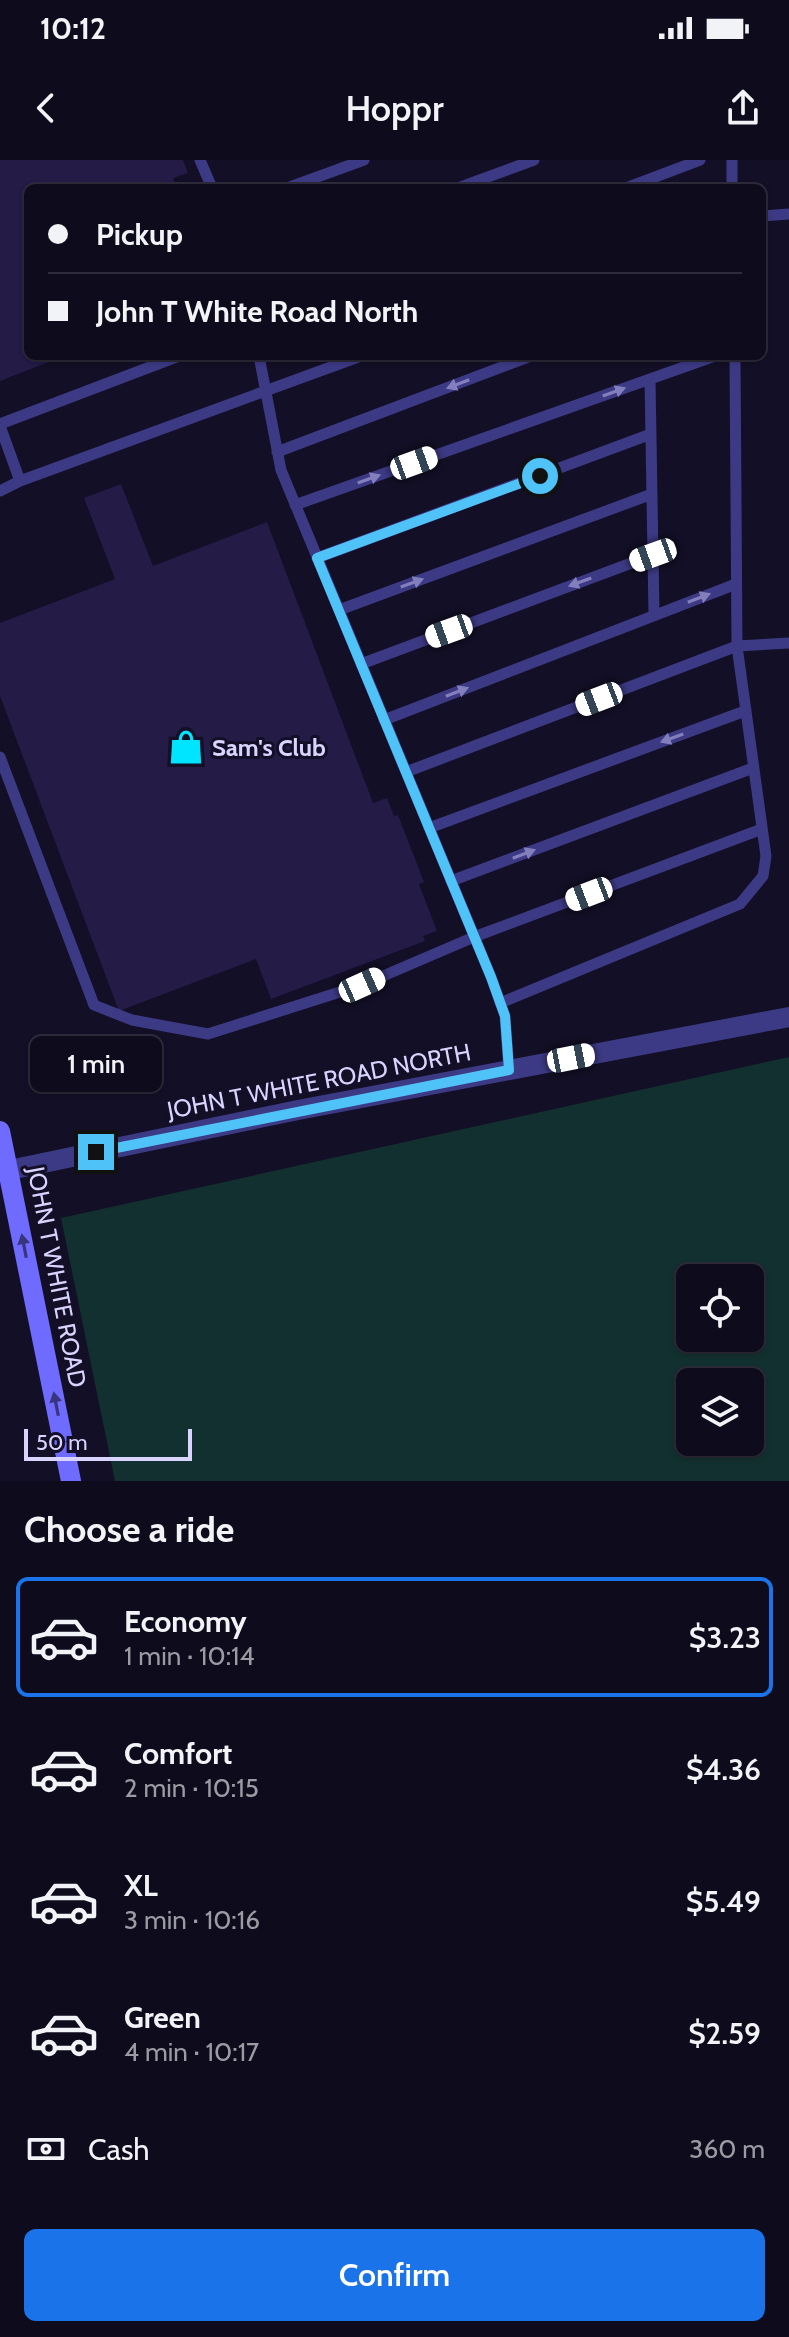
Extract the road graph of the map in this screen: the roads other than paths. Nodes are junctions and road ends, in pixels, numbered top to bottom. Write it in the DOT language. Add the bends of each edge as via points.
graph roads {
  1 [pos="364,160"];
  2 [pos="534,160"];
  3 [pos="700,160"];
  4 [pos="732,160"];
  5 [pos="202,161"];
  6 [pos="211,184"];
  7 [pos="298,184"];
  8 [pos="469,184"];
  9 [pos="637,184"];
  10 [pos="732,184"];
  11 [pos="789,214"];
  12 [pos="766,216"];
  13 [pos="169,360"];
  14 [pos="260,360"];
  15 [pos="350,360"];
  16 [pos="520,360"];
  17 [pos="704,360"];
  18 [pos="735,360"];
  19 [pos="650,379"];
  20 [pos="265,392"];
  21 [pos="0,425"];
  22 [pos="651,434"];
  23 [pos="277,452"];
  24 [pos="20,481"];
  25 [pos="0,491"];
  26 [pos="652,494"];
  27 [pos="295,505"];
  28 [pos="653,555"];
  29 [pos="317,558"];
  30 [pos="736,584"];
  31 [pos="339,610"];
  32 [pos="654,615"];
  33 [pos="789,643"];
  34 [pos="737,646"];
  35 [pos="361,664"];
  36 [pos="745,711"];
  37 [pos="384,720"];
  38 [pos="0,757"];
  39 [pos="753,768"];
  40 [pos="406,772"];
  41 [pos="429,828"];
  42 [pos="762,829"];
  43 [pos="451,881"];
  44 [pos="474,937"];
  45 [pos="500,1003"];
  46 [pos="789,1017"];
  47 [pos="509,1070"];
  48 [pos="0,1131"];
  49 [pos="4,1171"];
  50 [pos="71,1481"];
  1 -- 7 [label="lane"];
  2 -- 8 [label="lane"];
  3 -- 9 [label="lane"];
  4 -- 10 [label="lane"];
  5 -- 6 [label="lane"];
  11 -- 12 [label="lane"];
  13 -- 21 [label="lane"];
  14 -- 20 [label="lane"];
  15 -- 20 [label="lane"];
  16 -- 23 [label="lane, one-way"];
  17 -- 19 [label="lane"];
  18 -- 30 [label="lane"];
  19 -- 22 [label="lane"];
  27 -- 19 [label="lane, one-way"];
  20 -- 23 [label="lane"];
  20 -- 24 [label="lane"];
  21 -- 24 [label="lane"];
  22 -- 26 [label="lane"];
  22 -- 29 [label="lane"];
  23 -- 27 [label="lane"];
  24 -- 25 [label="lane"];
  26 -- 28 [label="lane"];
  31 -- 26 [label="lane, one-way"];
  27 -- 29 [label="lane"];
  28 -- 32 [label="lane"];
  28 -- 35 [label="lane, one-way"];
  29 -- 31 [label="lane"];
  32 -- 30 [label="lane, one-way"];
  30 -- 34 [label="lane"];
  31 -- 35 [label="lane"];
  37 -- 32 [label="lane, one-way"];
  33 -- 34 [label="lane"];
  34 -- 36 [label="lane"];
  34 -- 40 [label="lane"];
  35 -- 37 [label="lane"];
  36 -- 39 [label="lane"];
  36 -- 41 [label="lane, one-way"];
  37 -- 40 [label="lane"];
  38 -- 44 [label="lane" via="94,1005 132,1020 208,1034 362,985"];
  39 -- 42 [label="lane"];
  43 -- 39 [label="lane, one-way"];
  40 -- 41 [label="lane"];
  41 -- 43 [label="lane"];
  42 -- 44 [label="lane"];
  42 -- 45 [label="lane" via="763,876 740,904"];
  43 -- 44 [label="lane"];
  44 -- 45 [label="lane"];
  45 -- 47 [label="lane"];
  46 -- 47 [label="street, JOHN T WHITE ROAD NORTH"];
  47 -- 49 [label="street, JOHN T WHITE ROAD NORTH"];
  48 -- 49 [label="main road, JOHN T WHITE ROAD"];
  50 -- 49 [label="main road, JOHN T WHITE ROAD, one-way"];
}
